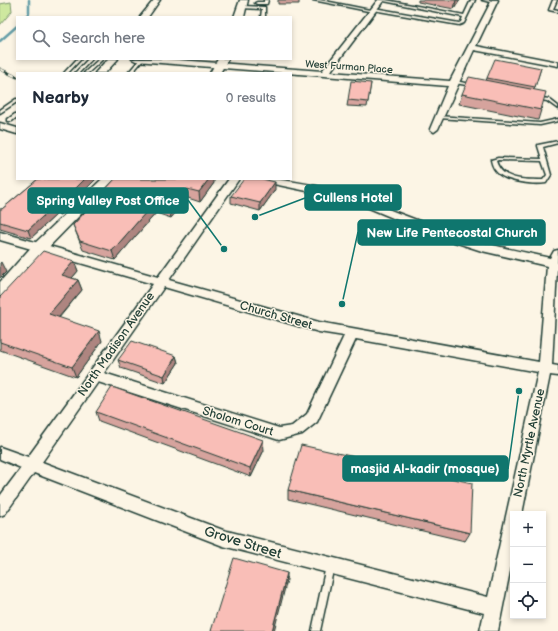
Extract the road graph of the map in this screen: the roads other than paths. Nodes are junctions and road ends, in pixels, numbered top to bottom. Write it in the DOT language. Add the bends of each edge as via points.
graph roads {
  1 [pos="157,0"];
  2 [pos="266,0"];
  3 [pos="315,0"];
  4 [pos="381,0"];
  5 [pos="473,0"];
  6 [pos="484,0"];
  7 [pos="555,0"];
  8 [pos="494,1"];
  9 [pos="243,3"];
  10 [pos="374,10"];
  11 [pos="558,11"];
  12 [pos="145,16"];
  13 [pos="239,16"];
  14 [pos="262,16"];
  15 [pos="465,16"];
  16 [pos="470,48"];
  17 [pos="78,60"];
  18 [pos="89,60"];
  19 [pos="100,60"];
  20 [pos="111,60"];
  21 [pos="112,60"];
  22 [pos="142,60"];
  23 [pos="558,64"];
  24 [pos="219,66"];
  25 [pos="67,72"];
  26 [pos="77,72"];
  27 [pos="87,72"];
  28 [pos="97,72"];
  29 [pos="102,72"];
  30 [pos="131,72"];
  31 [pos="324,74"];
  32 [pos="454,83"];
  33 [pos="478,86"];
  34 [pos="533,97"];
  35 [pos="16,101"];
  36 [pos="558,108"];
  37 [pos="0,112"];
  38 [pos="16,117"];
  39 [pos="439,117"];
  40 [pos="558,120"];
  41 [pos="0,126"];
  42 [pos="12,127"];
  43 [pos="434,129"];
  44 [pos="0,137"];
  45 [pos="558,142"];
  46 [pos="544,160"];
  47 [pos="108,180"];
  48 [pos="233,180"];
  49 [pos="269,180"];
  50 [pos="0,236"];
  51 [pos="40,248"];
  52 [pos="556,259"];
  53 [pos="160,282"];
  54 [pos="0,292"];
  55 [pos="352,334"];
  56 [pos="545,368"];
  57 [pos="558,371"];
  58 [pos="94,375"];
  59 [pos="0,453"];
  60 [pos="31,464"];
  61 [pos="0,509"];
  62 [pos="515,511"];
  63 [pos="510,532"];
  64 [pos="330,566"];
  65 [pos="494,607"];
  66 [pos="316,631"];
  67 [pos="489,631"];
  1 -- 12 [label="street"];
  2 -- 9 [label="lane" via="266,3"];
  3 -- 10 [label="lane"];
  4 -- 10 [label="street"];
  4 -- 15 [label="lane"];
  5 -- 15 [label="lane"];
  6 -- 8 [label="lane"];
  7 -- 11 [label="lane" via="551,10"];
  8 -- 16 [label="street"];
  9 -- 13 [label="main road"];
  9 -- 14 [label="lane" via="264,8"];
  10 -- 15 [label="lane" via="459,24"];
  10 -- 31 [label="street"];
  16 -- 23 [label="street"];
  16 -- 32 [label="street"];
  17 -- 25 [label="lane"];
  18 -- 26 [label="lane"];
  19 -- 27 [label="lane"];
  20 -- 28 [label="lane"];
  21 -- 29 [label="street"];
  22 -- 24 [label="street, West Furman Place"];
  22 -- 30 [label="lane"];
  24 -- 31 [label="street, West Furman Place"];
  31 -- 32 [label="street, West Furman Place"];
  32 -- 33 [label="lane"];
  32 -- 39 [label="street"];
  34 -- 36 [label="lane" via="548,100"];
  35 -- 37 [label="lane"];
  38 -- 42 [label="lane"];
  39 -- 40 [label="lane" via="540,124"];
  39 -- 43 [label="street"];
  41 -- 42 [label="street"];
  42 -- 44 [label="street"];
  45 -- 46 [label="lane" via="540,146"];
  46 -- 46 [label="lane" via="549,175 544,182 516,181 498,172 493,162 498,159"];
  47 -- 51 [label="main road"];
  48 -- 53 [label="street, North Madison Avenue"];
  49 -- 52 [label="street" via="333,193 480,246"];
  50 -- 51 [label="street, Church Street"];
  51 -- 53 [label="street, Church Street"];
  51 -- 54 [label="main road"];
  52 -- 56 [label="street, North Myrtle Avenue"];
  53 -- 55 [label="street, Church Street"];
  53 -- 58 [label="street, North Madison Avenue"];
  55 -- 56 [label="street, Church Street"];
  55 -- 58 [label="street, Sholom Court" via="312,418 293,433 279,434"];
  56 -- 57 [label="street, Church Street"];
  56 -- 62 [label="street, North Myrtle Avenue"];
  58 -- 60 [label="street, North Madison Avenue"];
  59 -- 60 [label="street, Grove Street"];
  60 -- 61 [label="street, North Madison Avenue"];
  60 -- 64 [label="street, Grove Street" via="223,538"];
  63 -- 65 [label="street"];
  64 -- 65 [label="street, Grove Street"];
  64 -- 66 [label="lane"];
  65 -- 67 [label="street"];
}
